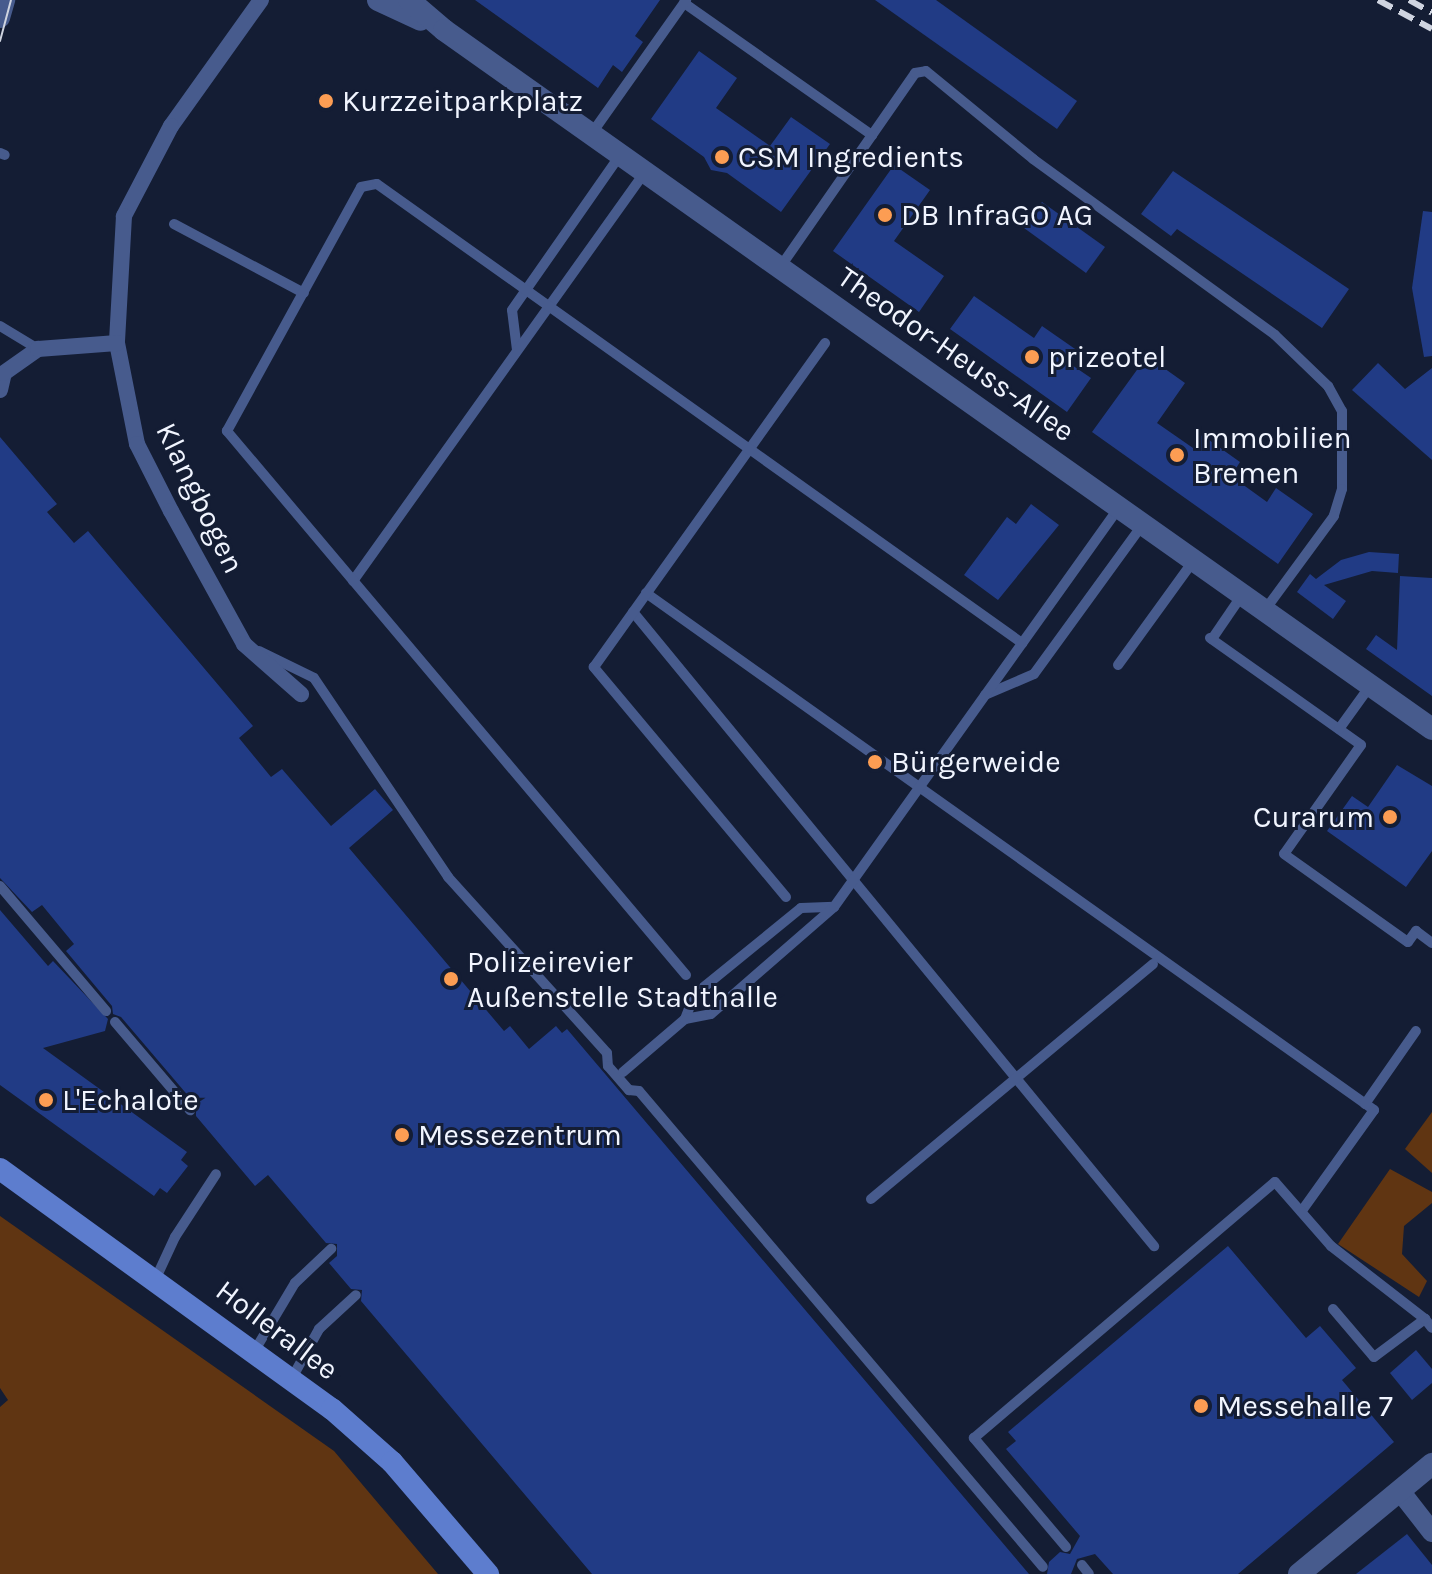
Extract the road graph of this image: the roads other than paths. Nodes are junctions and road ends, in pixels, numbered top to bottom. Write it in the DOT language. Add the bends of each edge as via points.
graph roads {
  1 [pos="5,0"];
  2 [pos="261,0"];
  3 [pos="378,0"];
  4 [pos="409,0"];
  5 [pos="685,1"];
  6 [pos="0,18"];
  7 [pos="444,30"];
  8 [pos="592,133"];
  9 [pos="872,135"];
  10 [pos="622,153"];
  11 [pos="646,170"];
  12 [pos="174,224"];
  13 [pos="781,266"];
  14 [pos="525,290"];
  15 [pos="304,293"];
  16 [pos="549,306"];
  17 [pos="0,326"];
  18 [pos="117,343"];
  19 [pos="825,343"];
  20 [pos="38,349"];
  21 [pos="517,350"];
  22 [pos="0,390"];
  23 [pos="749,449"];
  24 [pos="1119,507"];
  25 [pos="1143,524"];
  26 [pos="1194,560"];
  27 [pos="353,581"];
  28 [pos="646,593"];
  29 [pos="1243,594"];
  30 [pos="1265,610"];
  31 [pos="633,612"];
  32 [pos="1022,643"];
  33 [pos="244,644"];
  34 [pos="1118,665"];
  35 [pos="1371,685"];
  36 [pos="301,694"];
  37 [pos="985,695"];
  38 [pos="1339,729"];
  39 [pos="1432,729"];
  40 [pos="919,787"];
  41 [pos="853,880"];
  42 [pos="0,886"];
  43 [pos="786,897"];
  44 [pos="834,907"];
  45 [pos="1432,943"];
  46 [pos="1153,964"];
  47 [pos="686,975"];
  48 [pos="106,1011"];
  49 [pos="685,1019"];
  50 [pos="115,1022"];
  51 [pos="1416,1031"];
  52 [pos="623,1072"];
  53 [pos="1017,1078"];
  54 [pos="1365,1104"];
  55 [pos="190,1110"];
  56 [pos="0,1169"];
  57 [pos="216,1174"];
  58 [pos="871,1199"];
  59 [pos="1301,1212"];
  60 [pos="1154,1246"];
  61 [pos="331,1249"];
  62 [pos="156,1278"];
  63 [pos="356,1295"];
  64 [pos="1333,1309"];
  65 [pos="1428,1323"];
  66 [pos="255,1350"];
  67 [pos="292,1378"];
  68 [pos="1432,1464"];
  69 [pos="1400,1491"];
  70 [pos="1432,1532"];
  71 [pos="1066,1547"];
  72 [pos="1043,1567"];
  73 [pos="488,1574"];
  74 [pos="1299,1574"];
  1 -- 6 [label="street"];
  2 -- 18 [label="street, Klangbogen" via="171,126 124,216"];
  3 -- 7 [label="street, Theodor-Heuss-Allee"];
  4 -- 7 [label="street, Theodor-Heuss-Allee"];
  5 -- 8 [label="lane"];
  5 -- 9 [label="lane"];
  7 -- 8 [label="street, Theodor-Heuss-Allee"];
  8 -- 10 [label="street, Theodor-Heuss-Allee"];
  9 -- 13 [label="lane"];
  9 -- 30 [label="lane" via="915,73 926,71 1033,159 1275,335 1328,386 1342,411 1342,489 1334,516"];
  10 -- 11 [label="street, Theodor-Heuss-Allee"];
  10 -- 14 [label="lane"];
  11 -- 13 [label="street, Theodor-Heuss-Allee"];
  11 -- 16 [label="lane"];
  12 -- 15 [label="lane"];
  13 -- 24 [label="street, Theodor-Heuss-Allee"];
  14 -- 15 [label="lane" via="377,184 361,187"];
  14 -- 16 [label="lane"];
  14 -- 21 [label="lane" via="512,310"];
  15 -- 27 [label="lane" via="227,431"];
  16 -- 21 [label="lane"];
  16 -- 23 [label="lane"];
  17 -- 20 [label="lane"];
  18 -- 20 [label="street"];
  18 -- 33 [label="street, Klangbogen" via="137,444"];
  19 -- 23 [label="lane"];
  20 -- 22 [label="street" via="4,373"];
  21 -- 27 [label="lane"];
  23 -- 28 [label="lane"];
  23 -- 32 [label="lane"];
  24 -- 25 [label="street, Theodor-Heuss-Allee"];
  24 -- 32 [label="lane"];
  25 -- 26 [label="street, Theodor-Heuss-Allee"];
  25 -- 37 [label="lane" via="1034,674"];
  26 -- 29 [label="street, Theodor-Heuss-Allee"];
  26 -- 34 [label="lane"];
  27 -- 47 [label="lane"];
  28 -- 31 [label="lane"];
  28 -- 40 [label="lane"];
  29 -- 30 [label="street, Theodor-Heuss-Allee"];
  29 -- 38 [label="lane" via="1211,639"];
  30 -- 35 [label="street, Theodor-Heuss-Allee"];
  31 -- 41 [label="lane"];
  31 -- 43 [label="lane" via="594,667"];
  32 -- 37 [label="lane"];
  33 -- 36 [label="street, Klangbogen"];
  33 -- 72 [label="lane" via="314,678 448,877 607,1053 608,1066 629,1090 639,1091"];
  35 -- 38 [label="lane"];
  35 -- 39 [label="street, Theodor-Heuss-Allee"];
  37 -- 40 [label="lane"];
  38 -- 45 [label="lane" via="1361,745 1284,854 1408,942 1416,931"];
  40 -- 41 [label="lane"];
  40 -- 54 [label="lane"];
  41 -- 44 [label="lane"];
  41 -- 53 [label="lane"];
  42 -- 48 [label="lane"];
  44 -- 49 [label="lane" via="711,1014"];
  44 -- 49 [label="lane" via="801,908 694,995"];
  46 -- 53 [label="lane"];
  49 -- 52 [label="lane"];
  50 -- 55 [label="lane"];
  51 -- 54 [label="lane"];
  53 -- 58 [label="lane"];
  53 -- 60 [label="lane"];
  54 -- 59 [label="lane" via="1374,1110"];
  56 -- 62 [label="main road, Hollerallee"];
  57 -- 62 [label="lane" via="175,1237"];
  59 -- 65 [label="lane" via="1331,1246"];
  59 -- 71 [label="lane" via="1275,1182 974,1438"];
  61 -- 66 [label="lane" via="295,1283"];
  62 -- 66 [label="main road, Hollerallee"];
  63 -- 67 [label="lane" via="319,1329"];
  64 -- 65 [label="lane" via="1374,1357"];
  66 -- 67 [label="main road, Hollerallee"];
  67 -- 73 [label="main road, Hollerallee" via="392,1462"];
  68 -- 69 [label="street"];
  69 -- 70 [label="street"];
  69 -- 74 [label="street"];
}
